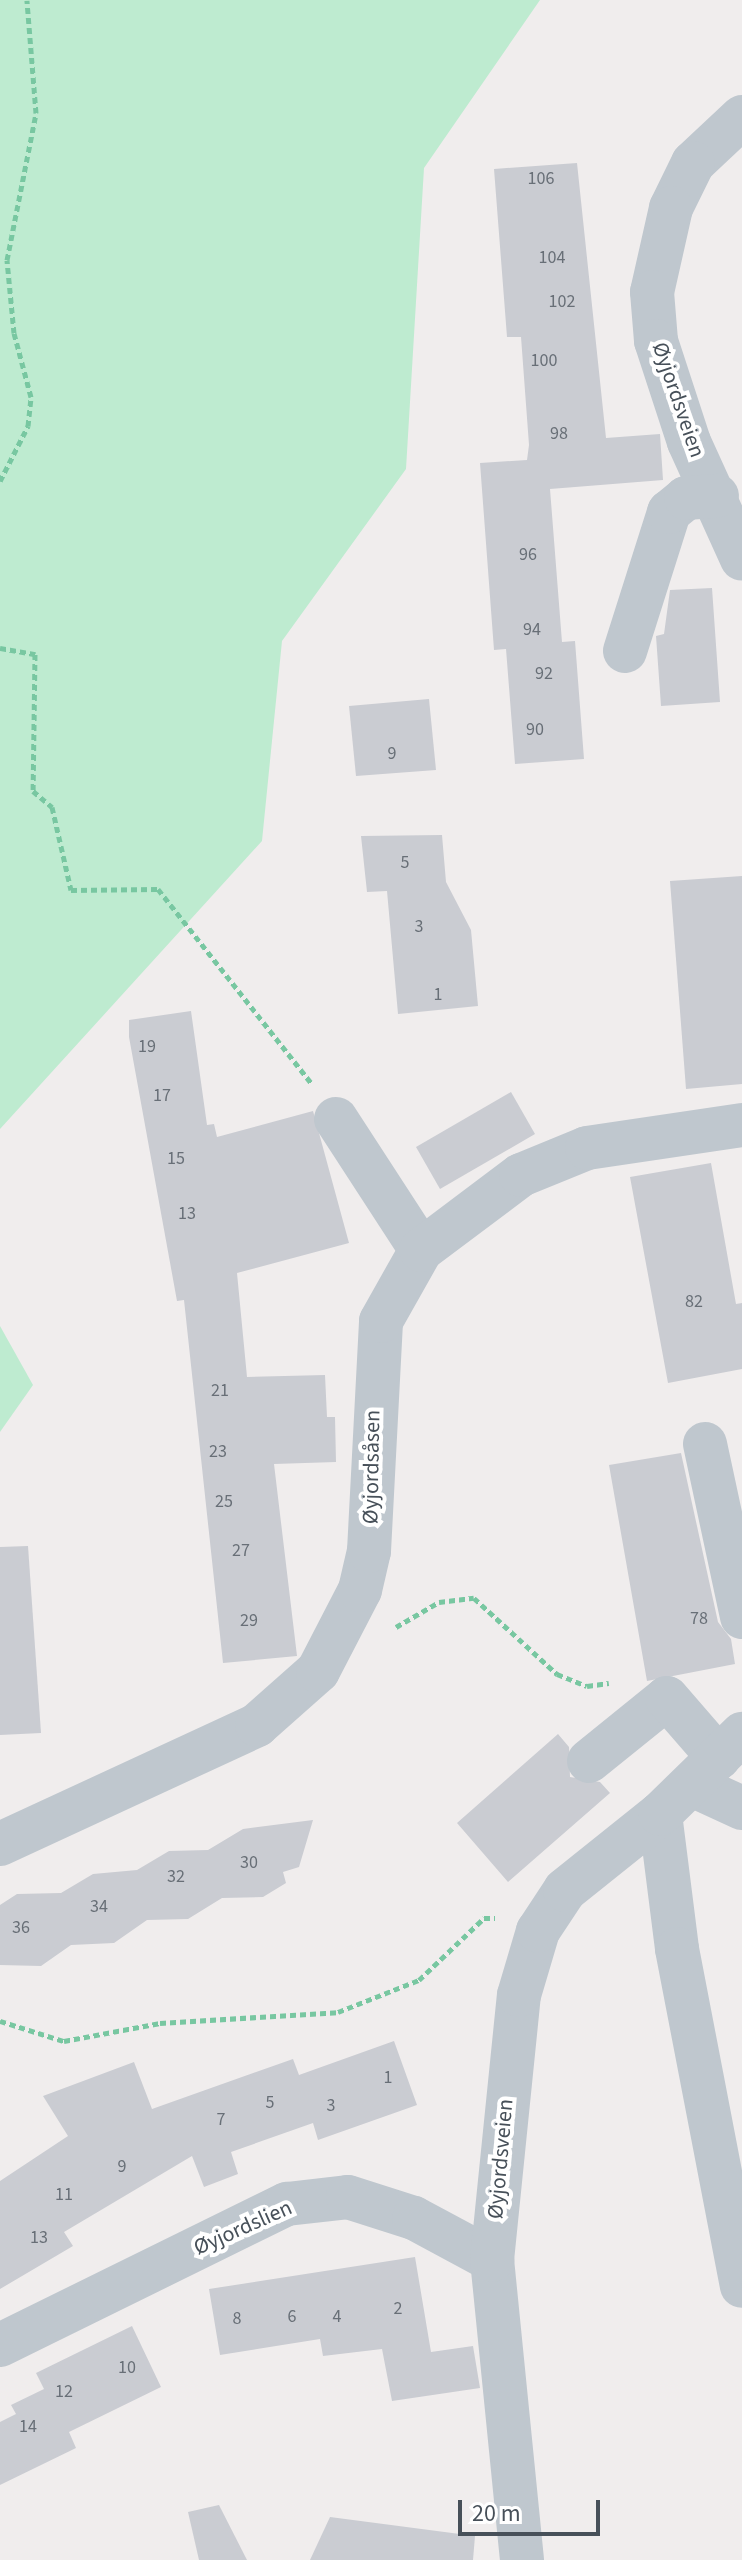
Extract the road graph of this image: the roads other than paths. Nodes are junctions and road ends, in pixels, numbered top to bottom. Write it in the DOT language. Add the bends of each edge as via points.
graph roads {
  1 [pos="742,117"];
  2 [pos="717,496"];
  3 [pos="742,559"];
  4 [pos="625,651"];
  5 [pos="336,1119"];
  6 [pos="742,1125"];
  7 [pos="421,1250"];
  8 [pos="705,1444"];
  9 [pos="742,1617"];
  10 [pos="718,1759"];
  11 [pos="589,1761"];
  12 [pos="742,1808"];
  13 [pos="660,1814"];
  14 [pos="0,1844"];
  15 [pos="492,2260"];
  16 [pos="742,2286"];
  17 [pos="0,2345"];
  18 [pos="522,2560"];
  1 -- 2 [label="street, Øyjordsveien" via="693,163 671,208 652,292 656,341 689,442"];
  2 -- 3 [label="street, Øyjordsveien"];
  2 -- 4 [label="street" via="686,498 669,512"];
  5 -- 7 [label="street"];
  6 -- 7 [label="street, Øyjordsåsen" via="587,1148 521,1175"];
  7 -- 14 [label="street, Øyjordsåsen" via="381,1321 369,1551 360,1590 318,1671 257,1725"];
  8 -- 9 [label="street"];
  10 -- 11 [label="street" via="667,1698"];
  10 -- 12 [label="street"];
  10 -- 13 [label="street, Øyjordsveien"];
  13 -- 15 [label="street, Øyjordsveien" via="565,1890 538,1931 519,1995"];
  13 -- 16 [label="street" via="677,1949"];
  15 -- 17 [label="street, Øyjordslien" via="414,2218 348,2197 287,2204"];
  15 -- 18 [label="street, Øyjordsveien"];
}
